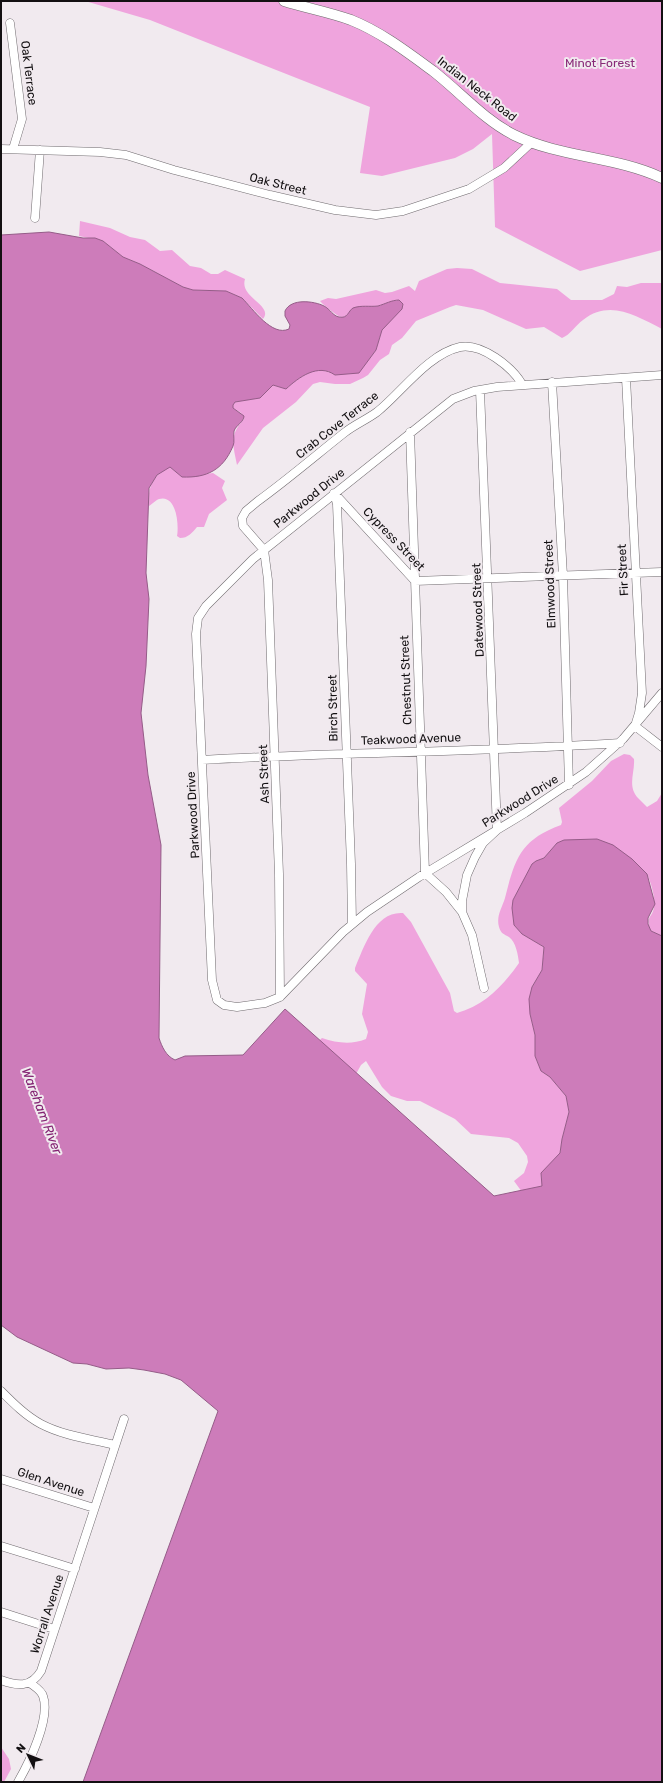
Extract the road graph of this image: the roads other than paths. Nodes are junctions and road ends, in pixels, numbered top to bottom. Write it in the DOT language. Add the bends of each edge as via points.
graph roads {
  1 [pos="284,1"];
  2 [pos="10,23"];
  3 [pos="532,142"];
  4 [pos="1,149"];
  5 [pos="13,149"];
  6 [pos="40,150"];
  7 [pos="662,178"];
  8 [pos="35,218"];
  9 [pos="662,375"];
  10 [pos="626,378"];
  11 [pos="552,382"];
  12 [pos="522,384"];
  13 [pos="480,390"];
  14 [pos="410,432"];
  15 [pos="334,493"];
  16 [pos="264,550"];
  17 [pos="662,572"];
  18 [pos="635,573"];
  19 [pos="563,576"];
  20 [pos="489,578"];
  21 [pos="415,581"];
  22 [pos="662,693"];
  23 [pos="635,726"];
  24 [pos="620,742"];
  25 [pos="568,746"];
  26 [pos="662,747"];
  27 [pos="495,749"];
  28 [pos="421,750"];
  29 [pos="346,753"];
  30 [pos="275,757"];
  31 [pos="202,760"];
  32 [pos="569,785"];
  33 [pos="497,830"];
  34 [pos="425,873"];
  35 [pos="462,912"];
  36 [pos="352,924"];
  37 [pos="484,988"];
  38 [pos="280,997"];
  39 [pos="1,1391"];
  40 [pos="124,1419"];
  41 [pos="115,1445"];
  42 [pos="1,1479"];
  43 [pos="94,1508"];
  44 [pos="1,1546"];
  45 [pos="75,1569"];
  46 [pos="1,1612"];
  47 [pos="54,1629"];
  48 [pos="1,1680"];
  49 [pos="30,1683"];
  50 [pos="18,1782"];
  1 -- 3 [label="street, Indian Neck Road" via="344,18 380,34 434,72 495,123"];
  2 -- 5 [label="street, Oak Terrace" via="22,119"];
  3 -- 6 [label="street, Oak Street" via="509,165 469,189 403,211 376,215 335,210 264,193 126,155"];
  3 -- 7 [label="street, Indian Neck Road" via="627,166"];
  4 -- 5 [label="street, Oak Street"];
  5 -- 6 [label="street, Oak Street"];
  6 -- 8 [label="street"];
  9 -- 10 [label="street, Parkwood Drive"];
  10 -- 11 [label="street, Parkwood Drive"];
  10 -- 18 [label="street, Fir Street"];
  11 -- 12 [label="street, Parkwood Drive"];
  11 -- 19 [label="street, Elmwood Street"];
  12 -- 13 [label="street, Parkwood Drive"];
  12 -- 16 [label="street, Crab Cove Terrace" via="511,370 484,352 463,347 442,355 376,412 342,434 246,511 241,520 242,524"];
  13 -- 14 [label="street, Parkwood Drive" via="448,402"];
  13 -- 20 [label="street, Datewood Street"];
  14 -- 15 [label="street, Parkwood Drive"];
  14 -- 21 [label="street, Chestnut Street"];
  15 -- 16 [label="street, Parkwood Drive"];
  15 -- 21 [label="street, Cypress Street"];
  15 -- 29 [label="street, Birch Street" via="337,504"];
  16 -- 30 [label="street, Ash Street" via="268,580"];
  16 -- 31 [label="street, Parkwood Drive" via="219,591 198,618 196,629"];
  17 -- 18 [label="street, Cypress Street"];
  18 -- 19 [label="street, Cypress Street"];
  18 -- 23 [label="street, Fir Street" via="642,693"];
  19 -- 20 [label="street, Cypress Street"];
  19 -- 25 [label="street, Elmwood Street"];
  20 -- 21 [label="street, Cypress Street"];
  20 -- 27 [label="street, Datewood Street"];
  21 -- 28 [label="street, Chestnut Street"];
  22 -- 23 [label="street, Parkwood Drive"];
  23 -- 24 [label="street, Parkwood Drive"];
  23 -- 26 [label="street"];
  24 -- 25 [label="street, Teakwood Avenue"];
  24 -- 32 [label="street, Parkwood Drive"];
  25 -- 27 [label="street, Teakwood Avenue"];
  25 -- 32 [label="street, Elmwood Street"];
  27 -- 28 [label="street, Teakwood Avenue"];
  27 -- 33 [label="street, Datewood Street"];
  28 -- 29 [label="street, Teakwood Avenue"];
  28 -- 34 [label="street, Chestnut Street"];
  29 -- 30 [label="street, Teakwood Avenue"];
  29 -- 36 [label="street, Birch Street" via="352,864"];
  30 -- 31 [label="street, Teakwood Avenue"];
  30 -- 38 [label="street, Ash Street"];
  31 -- 38 [label="street, Parkwood Drive" via="212,980 215,995 222,1004 237,1007 265,1003"];
  32 -- 33 [label="street, Parkwood Drive"];
  33 -- 34 [label="street, Parkwood Drive"];
  33 -- 35 [label="street" via="483,843 472,863 465,882"];
  34 -- 35 [label="street" via="446,892"];
  34 -- 36 [label="street, Parkwood Drive"];
  35 -- 37 [label="street" via="472,935"];
  36 -- 38 [label="street, Parkwood Drive"];
  39 -- 41 [label="street" via="26,1414 42,1424 71,1435"];
  40 -- 41 [label="street, Worrall Avenue"];
  41 -- 43 [label="street, Worrall Avenue"];
  42 -- 43 [label="street, Glen Avenue"];
  43 -- 45 [label="street, Worrall Avenue"];
  44 -- 45 [label="street"];
  45 -- 47 [label="street, Worrall Avenue"];
  46 -- 47 [label="street"];
  47 -- 49 [label="street, Worrall Avenue" via="41,1671"];
  48 -- 49 [label="street" via="19,1685"];
  49 -- 50 [label="street" via="42,1693 45,1710 41,1730"];
}
